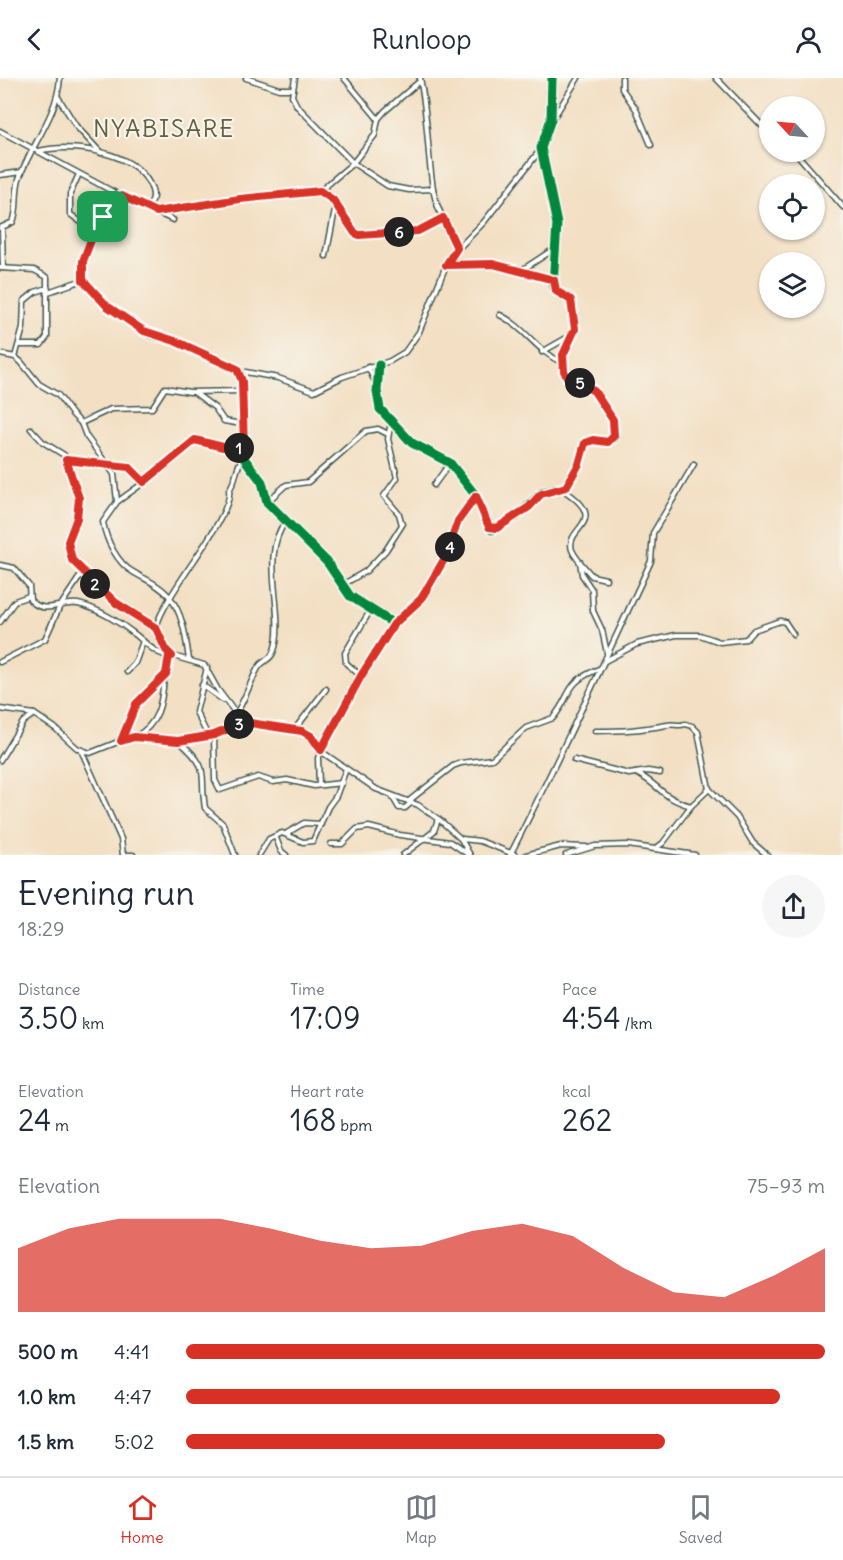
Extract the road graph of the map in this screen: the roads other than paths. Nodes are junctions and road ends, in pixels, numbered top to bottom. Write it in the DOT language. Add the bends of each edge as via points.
graph roads {
  1 [pos="60,78"];
  2 [pos="246,78"];
  3 [pos="295,78"];
  4 [pos="344,78"];
  5 [pos="552,78"];
  6 [pos="578,78"];
  7 [pos="622,78"];
  8 [pos="716,78"];
  9 [pos="420,80"];
  10 [pos="293,89"];
  11 [pos="58,97"];
  12 [pos="378,119"];
  13 [pos="759,123"];
  14 [pos="549,126"];
  15 [pos="0,131"];
  16 [pos="651,145"];
  17 [pos="541,148"];
  18 [pos="36,150"];
  19 [pos="101,153"];
  20 [pos="804,162"];
  21 [pos="353,163"];
  22 [pos="22,172"];
  23 [pos="79,174"];
  24 [pos="0,175"];
  25 [pos="433,189"];
  26 [pos="320,191"];
  27 [pos="122,196"];
  28 [pos="336,204"];
  29 [pos="843,207"];
  30 [pos="148,209"];
  31 [pos="156,212"];
  32 [pos="443,218"];
  33 [pos="173,220"];
  34 [pos="1,228"];
  35 [pos="94,232"];
  36 [pos="457,248"];
  37 [pos="555,249"];
  38 [pos="326,256"];
  39 [pos="446,265"];
  40 [pos="1,268"];
  41 [pos="522,270"];
  42 [pos="83,280"];
  43 [pos="554,280"];
  44 [pos="48,290"];
  45 [pos="500,315"];
  46 [pos="571,336"];
  47 [pos="20,345"];
  48 [pos="542,352"];
  49 [pos="0,354"];
  50 [pos="15,357"];
  51 [pos="562,363"];
  52 [pos="379,365"];
  53 [pos="368,367"];
  54 [pos="239,371"];
  55 [pos="376,384"];
  56 [pos="242,391"];
  57 [pos="194,392"];
  58 [pos="391,421"];
  59 [pos="81,423"];
  60 [pos="241,424"];
  61 [pos="31,429"];
  62 [pos="388,434"];
  63 [pos="244,448"];
  64 [pos="243,457"];
  65 [pos="66,460"];
  66 [pos="103,462"];
  67 [pos="450,463"];
  68 [pos="694,464"];
  69 [pos="144,482"];
  70 [pos="435,485"];
  71 [pos="561,489"];
  72 [pos="476,496"];
  73 [pos="117,502"];
  74 [pos="267,502"];
  75 [pos="286,521"];
  76 [pos="580,561"];
  77 [pos="0,565"];
  78 [pos="83,572"];
  79 [pos="606,579"];
  80 [pos="344,584"];
  81 [pos="29,596"];
  82 [pos="170,596"];
  83 [pos="59,608"];
  84 [pos="370,611"];
  85 [pos="0,622"];
  86 [pos="394,624"];
  87 [pos="156,628"];
  88 [pos="793,634"];
  89 [pos="143,641"];
  90 [pos="608,654"];
  91 [pos="171,656"];
  92 [pos="189,660"];
  93 [pos="604,661"];
  94 [pos="0,662"];
  95 [pos="207,668"];
  96 [pos="601,668"];
  97 [pos="127,672"];
  98 [pos="164,676"];
  99 [pos="361,676"];
  100 [pos="202,685"];
  101 [pos="326,689"];
  102 [pos="226,701"];
  103 [pos="0,709"];
  104 [pos="34,714"];
  105 [pos="236,714"];
  106 [pos="243,723"];
  107 [pos="295,729"];
  108 [pos="595,731"];
  109 [pos="211,736"];
  110 [pos="134,737"];
  111 [pos="121,741"];
  112 [pos="178,741"];
  113 [pos="321,750"];
  114 [pos="82,752"];
  115 [pos="0,760"];
  116 [pos="574,760"];
  117 [pos="346,769"];
  118 [pos="660,773"];
  119 [pos="636,774"];
  120 [pos="342,783"];
  121 [pos="319,785"];
  122 [pos="710,789"];
  123 [pos="392,795"];
  124 [pos="411,801"];
  125 [pos="691,806"];
  126 [pos="438,819"];
  127 [pos="321,824"];
  128 [pos="286,833"];
  129 [pos="276,838"];
  130 [pos="426,838"];
  131 [pos="461,839"];
  132 [pos="331,844"];
  133 [pos="589,848"];
  134 [pos="655,849"];
  135 [pos="510,854"];
  136 [pos="124,855"];
  137 [pos="133,855"];
  138 [pos="235,855"];
  139 [pos="259,855"];
  140 [pos="286,855"];
  141 [pos="403,855"];
  142 [pos="469,855"];
  143 [pos="516,855"];
  144 [pos="526,855"];
  145 [pos="566,855"];
  146 [pos="695,855"];
  147 [pos="766,855"];
  1 -- 11 [label="street"];
  2 -- 10 [label="street"];
  3 -- 10 [label="street"];
  4 -- 12 [label="street"];
  5 -- 14 [label="street"];
  6 -- 14 [label="street"];
  7 -- 16 [label="street" via="622,89 636,109"];
  8 -- 13 [label="street"];
  9 -- 12 [label="street"];
  9 -- 25 [label="street"];
  10 -- 21 [label="street" via="297,106"];
  11 -- 18 [label="street"];
  11 -- 19 [label="street" via="76,126"];
  12 -- 21 [label="street" via="375,135"];
  14 -- 17 [label="street"];
  15 -- 18 [label="street"];
  17 -- 36 [label="street" via="484,222"];
  17 -- 37 [label="street" via="557,221"];
  18 -- 19 [label="street" via="60,148"];
  18 -- 22 [label="street"];
  18 -- 23 [label="street"];
  19 -- 30 [label="street" via="125,159 141,171 154,197"];
  20 -- 29 [label="street"];
  21 -- 25 [label="street" via="393,188"];
  21 -- 26 [label="street"];
  22 -- 24 [label="street"];
  22 -- 34 [label="street" via="13,222"];
  23 -- 27 [label="street"];
  23 -- 35 [label="street" via="70,194 69,214"];
  25 -- 32 [label="street"];
  26 -- 28 [label="street"];
  26 -- 31 [label="street"];
  27 -- 30 [label="street"];
  27 -- 35 [label="street"];
  28 -- 32 [label="street" via="359,235 418,231"];
  28 -- 38 [label="street"];
  30 -- 31 [label="street"];
  31 -- 33 [label="street"];
  32 -- 36 [label="street"];
  34 -- 40 [label="street"];
  35 -- 42 [label="street" via="83,261"];
  36 -- 39 [label="street"];
  37 -- 41 [label="street"];
  37 -- 43 [label="street"];
  39 -- 41 [label="street" via="493,264"];
  39 -- 52 [label="street" via="414,339 398,357"];
  40 -- 44 [label="street" via="41,272 47,277"];
  41 -- 43 [label="street"];
  42 -- 44 [label="street"];
  42 -- 54 [label="street" via="107,306 144,331"];
  43 -- 46 [label="street" via="556,291 572,302 575,329"];
  44 -- 47 [label="street" via="35,292 24,301"];
  44 -- 47 [label="street" via="45,342"];
  45 -- 48 [label="street" via="526,331"];
  46 -- 48 [label="street"];
  46 -- 51 [label="street"];
  47 -- 50 [label="street"];
  48 -- 51 [label="street"];
  49 -- 50 [label="street"];
  50 -- 59 [label="street" via="39,384 58,395"];
  51 -- 71 [label="street" via="567,377 594,391 613,420 615,432 610,441 585,443 577,467 567,486"];
  52 -- 53 [label="street"];
  52 -- 55 [label="street"];
  53 -- 54 [label="street" via="314,391 278,378"];
  53 -- 55 [label="street"];
  54 -- 56 [label="street"];
  55 -- 58 [label="street" via="379,406"];
  56 -- 57 [label="street"];
  56 -- 60 [label="street"];
  57 -- 59 [label="street" via="165,388 152,408 111,409"];
  57 -- 60 [label="street" via="215,408 224,421"];
  58 -- 62 [label="street"];
  58 -- 67 [label="street" via="414,444"];
  59 -- 66 [label="street"];
  60 -- 63 [label="street"];
  61 -- 65 [label="street"];
  62 -- 74 [label="street" via="378,429 366,431 308,482 286,485"];
  62 -- 80 [label="street" via="397,478 384,496 399,514 402,525 366,571"];
  63 -- 64 [label="street"];
  63 -- 69 [label="street" via="195,440"];
  64 -- 74 [label="street" via="261,482"];
  64 -- 82 [label="street" via="234,472 235,480 222,514"];
  65 -- 66 [label="street"];
  65 -- 78 [label="street" via="79,498 68,542 69,554"];
  66 -- 69 [label="street" via="129,467"];
  66 -- 73 [label="street" via="114,474"];
  67 -- 70 [label="street"];
  67 -- 72 [label="street"];
  68 -- 90 [label="street" via="653,533 651,561"];
  69 -- 73 [label="street"];
  71 -- 72 [label="street" via="541,494 516,517 492,530"];
  71 -- 76 [label="street" via="586,513 586,521 571,546"];
  72 -- 86 [label="street" via="458,521 445,558 421,599"];
  73 -- 82 [label="street" via="104,522 116,554 131,571 150,579"];
  74 -- 75 [label="street"];
  75 -- 80 [label="street"];
  75 -- 105 [label="street" via="278,533 274,553 276,644 271,659 259,667"];
  76 -- 79 [label="street" via="592,576"];
  76 -- 90 [label="street" via="582,575 591,587 593,611"];
  77 -- 81 [label="street" via="14,568 28,586"];
  78 -- 83 [label="street"];
  78 -- 87 [label="street" via="116,603"];
  80 -- 84 [label="street" via="350,596"];
  81 -- 83 [label="street" via="36,605"];
  81 -- 85 [label="street" via="15,601"];
  82 -- 87 [label="street"];
  82 -- 92 [label="street" via="181,617"];
  83 -- 89 [label="street" via="79,604 111,619"];
  83 -- 94 [label="street" via="45,639"];
  84 -- 86 [label="street"];
  84 -- 99 [label="street" via="344,656 346,663"];
  86 -- 99 [label="street"];
  87 -- 91 [label="street"];
  88 -- 93 [label="street" via="780,621 754,630 746,639 720,642 697,635 676,635 637,644"];
  89 -- 91 [label="street"];
  89 -- 97 [label="street"];
  90 -- 93 [label="street"];
  91 -- 92 [label="street"];
  91 -- 98 [label="street"];
  92 -- 95 [label="street" via="201,662"];
  93 -- 96 [label="street"];
  95 -- 100 [label="street"];
  95 -- 102 [label="street"];
  96 -- 124 [label="street" via="571,687 554,718 526,728 492,759 453,766"];
  96 -- 135 [label="street"];
  98 -- 110 [label="street" via="155,720"];
  98 -- 111 [label="street" via="136,704"];
  99 -- 113 [label="street"];
  100 -- 102 [label="street"];
  100 -- 109 [label="street" via="196,712"];
  101 -- 107 [label="street"];
  102 -- 105 [label="street"];
  103 -- 104 [label="street"];
  104 -- 114 [label="street"];
  104 -- 115 [label="street" via="23,722"];
  105 -- 106 [label="street"];
  106 -- 107 [label="street"];
  106 -- 109 [label="street"];
  107 -- 113 [label="street" via="311,736"];
  108 -- 122 [label="street" via="643,731 669,724 692,726 703,748 703,766"];
  109 -- 112 [label="street"];
  109 -- 121 [label="street" via="219,790 258,777 273,782"];
  110 -- 111 [label="street"];
  110 -- 112 [label="street"];
  111 -- 114 [label="street" via="96,753"];
  112 -- 138 [label="street" via="201,763 204,808 223,824"];
  113 -- 117 [label="street"];
  113 -- 121 [label="street"];
  114 -- 136 [label="street" via="121,839"];
  116 -- 119 [label="street"];
  117 -- 120 [label="street"];
  117 -- 123 [label="street"];
  118 -- 119 [label="street"];
  119 -- 125 [label="street" via="666,797"];
  120 -- 121 [label="street"];
  120 -- 127 [label="street"];
  122 -- 125 [label="street"];
  122 -- 147 [label="street"];
  123 -- 124 [label="street"];
  123 -- 124 [label="street" via="399,808"];
  124 -- 126 [label="street"];
  125 -- 134 [label="street"];
  126 -- 130 [label="street" via="436,828"];
  126 -- 131 [label="street"];
  127 -- 128 [label="street" via="304,823"];
  127 -- 128 [label="street" via="311,842"];
  128 -- 129 [label="street"];
  129 -- 139 [label="street" via="269,839"];
  129 -- 140 [label="street" via="280,851"];
  130 -- 132 [label="street" via="363,827 357,828 346,842"];
  130 -- 141 [label="street"];
  130 -- 142 [label="street" via="450,842"];
  131 -- 135 [label="street" via="480,841"];
  131 -- 142 [label="street"];
  133 -- 134 [label="street" via="630,845"];
  133 -- 144 [label="street" via="561,846"];
  133 -- 145 [label="street"];
  134 -- 146 [label="street"];
  135 -- 143 [label="street"];
  136 -- 137 [label="street"];
}
